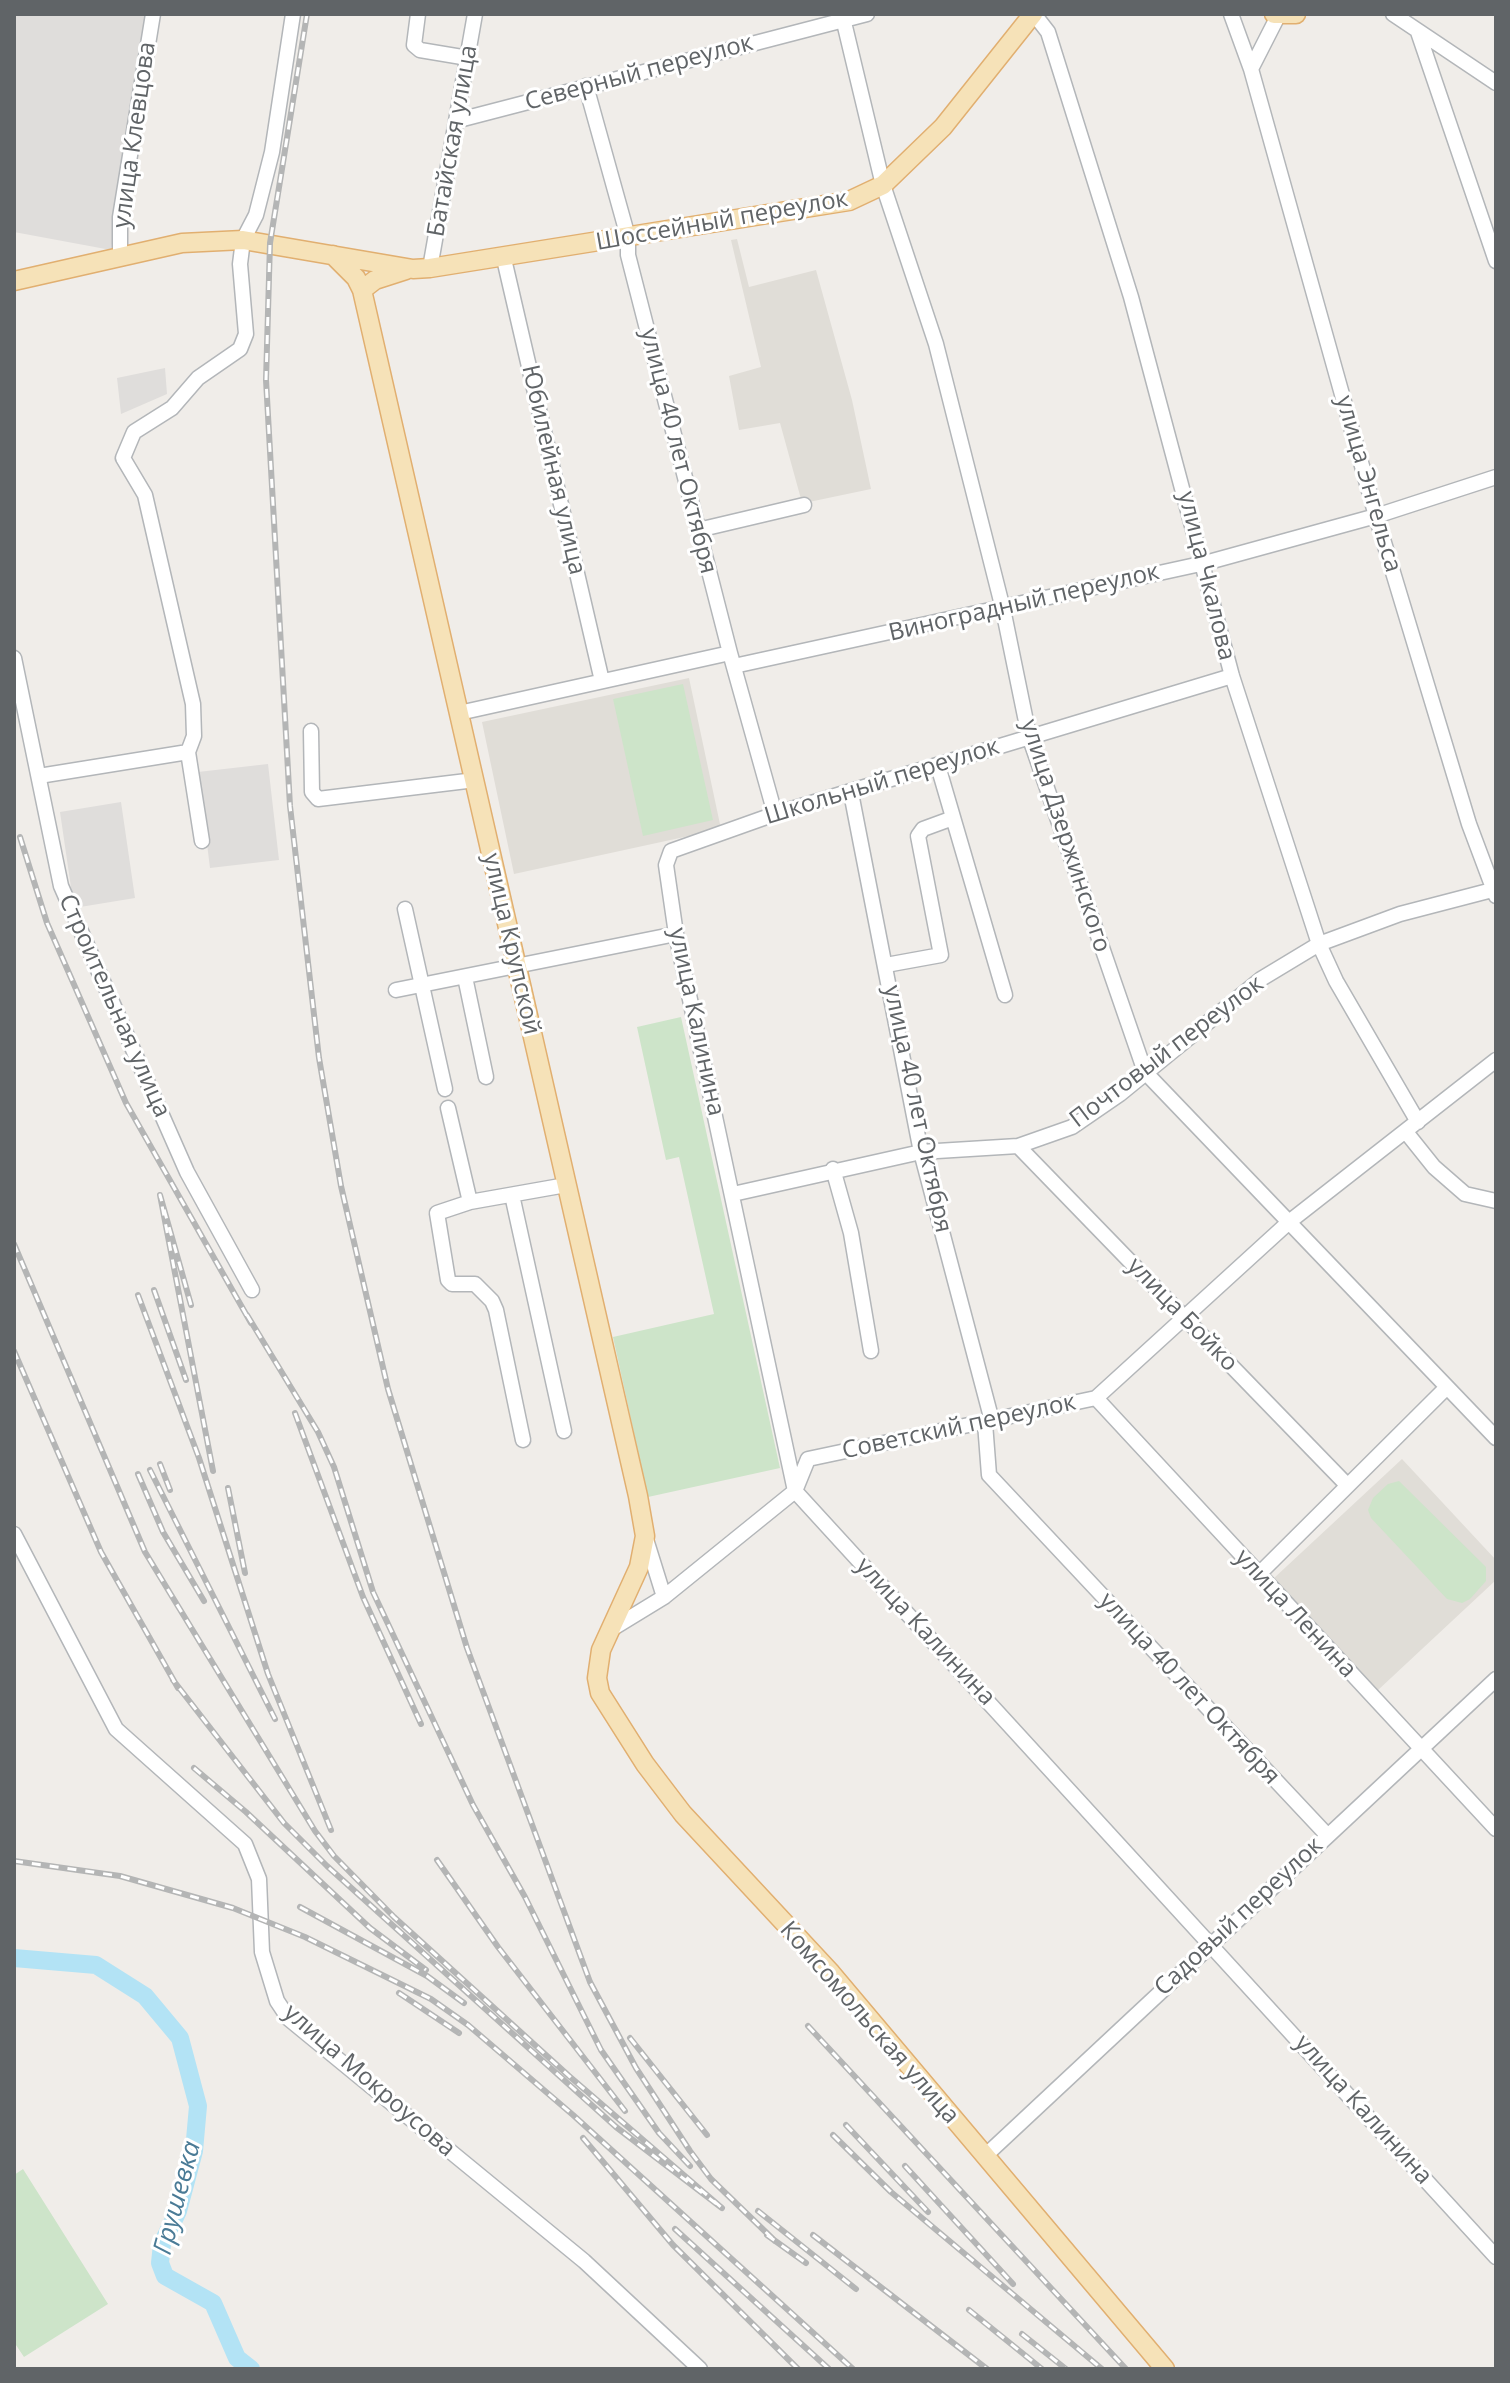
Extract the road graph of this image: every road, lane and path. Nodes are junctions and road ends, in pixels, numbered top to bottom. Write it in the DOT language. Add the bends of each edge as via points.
graph roads {
  1 [pos="153,14"];
  2 [pos="293,14"];
  3 [pos="418,14"];
  4 [pos="475,14"];
  5 [pos="867,14"];
  6 [pos="1034,14"];
  7 [pos="1231,14"];
  8 [pos="1393,14"];
  9 [pos="1283,15"];
  10 [pos="843,17"];
  11 [pos="1418,32"];
  12 [pos="468,58"];
  13 [pos="1251,69"];
  14 [pos="1496,83"];
  15 [pos="586,86"];
  16 [pos="459,120"];
  17 [pos="883,185"];
  18 [pos="628,237"];
  19 [pos="243,240"];
  20 [pos="333,255"];
  21 [pos="120,256"];
  22 [pos="504,259"];
  23 [pos="1496,261"];
  24 [pos="422,269"];
  25 [pos="14,281"];
  26 [pos="362,290"];
  27 [pos="1496,477"];
  28 [pos="804,505"];
  29 [pos="1376,516"];
  30 [pos="698,530"];
  31 [pos="1205,563"];
  32 [pos="1003,609"];
  33 [pos="14,658"];
  34 [pos="732,660"];
  35 [pos="1232,676"];
  36 [pos="602,681"];
  37 [pos="459,713"];
  38 [pos="311,731"];
  39 [pos="1029,736"];
  40 [pos="188,752"];
  41 [pos="938,766"];
  42 [pos="39,776"];
  43 [pos="475,780"];
  44 [pos="851,793"];
  45 [pos="775,814"];
  46 [pos="953,818"];
  47 [pos="202,841"];
  48 [pos="671,851"];
  49 [pos="1495,892"];
  50 [pos="405,909"];
  51 [pos="676,934"];
  52 [pos="1319,944"];
  53 [pos="886,965"];
  54 [pos="516,968"];
  55 [pos="465,977"];
  56 [pos="423,985"];
  57 [pos="396,990"];
  58 [pos="1005,995"];
  59 [pos="1496,1060"];
  60 [pos="1145,1072"];
  61 [pos="486,1077"];
  62 [pos="445,1089"];
  63 [pos="448,1108"];
  64 [pos="1412,1127"];
  65 [pos="1018,1146"];
  66 [pos="921,1152"];
  67 [pos="833,1169"];
  68 [pos="566,1185"];
  69 [pos="733,1194"];
  70 [pos="512,1195"];
  71 [pos="1496,1201"];
  72 [pos="470,1202"];
  73 [pos="1289,1222"];
  74 [pos="252,1290"];
  75 [pos="1184,1318"];
  76 [pos="871,1351"];
  77 [pos="1446,1388"];
  78 [pos="1096,1398"];
  79 [pos="988,1422"];
  80 [pos="564,1431"];
  81 [pos="1496,1438"];
  82 [pos="523,1440"];
  83 [pos="1346,1484"];
  84 [pos="795,1491"];
  85 [pos="14,1534"];
  86 [pos="645,1536"];
  87 [pos="1259,1574"];
  88 [pos="664,1597"];
  89 [pos="607,1632"];
  90 [pos="597,1665"];
  91 [pos="1496,1679"];
  92 [pos="1421,1750"];
  93 [pos="1496,1829"];
  94 [pos="1327,1835"];
  95 [pos="1210,1942"];
  96 [pos="985,2156"];
  97 [pos="1496,2257"];
  98 [pos="700,2369"];
  99 [pos="1165,2369"];
  1 -- 21 [label="street, улица Клевцова" via="120,217"];
  2 -- 19 [label="street" via="272,152 256,215"];
  3 -- 12 [label="street" via="414,45"];
  4 -- 12 [label="street, Батайская улица"];
  5 -- 10 [label="street, Северный переулок"];
  6 -- 17 [label="main road, Шоссейный переулок" via="943,127"];
  6 -- 31 [label="street, улица Чкалова" via="1048,32 1131,297"];
  7 -- 13 [label="street, улица Энгельса"];
  8 -- 11 [label="street"];
  9 -- 13 [label="street"];
  10 -- 15 [label="street, Северный переулок"];
  10 -- 17 [label="street, улица Дзержинского"];
  11 -- 14 [label="street"];
  11 -- 23 [label="street"];
  12 -- 16 [label="street, Батайская улица"];
  13 -- 29 [label="street, улица Энгельса"];
  15 -- 16 [label="street, Северный переулок"];
  15 -- 18 [label="street, улица 40 лет Октября"];
  16 -- 24 [label="street, Батайская улица"];
  17 -- 18 [label="main road, Шоссейный переулок" via="849,201"];
  17 -- 32 [label="street, улица Дзержинского" via="936,344"];
  18 -- 22 [label="main road, Шоссейный переулок"];
  18 -- 30 [label="street, улица 40 лет Октября" via="628,255"];
  19 -- 20 [label="main road"];
  19 -- 21 [label="main road" via="182,243"];
  19 -- 40 [label="street" via="246,334 240,349 198,378 172,408 134,432 123,458 145,495 193,704 194,736"];
  20 -- 24 [label="main road, Шоссейный переулок"];
  20 -- 26 [label="main road, улица Крупской"];
  21 -- 25 [label="main road"];
  22 -- 24 [label="main road, Шоссейный переулок"];
  22 -- 36 [label="street, Юбилейная улица"];
  24 -- 26 [label="main road" via="393,272"];
  26 -- 37 [label="main road, улица Крупской"];
  27 -- 29 [label="street, Виноградный переулок"];
  28 -- 30 [label="street"];
  29 -- 31 [label="street, Виноградный переулок"];
  29 -- 49 [label="street, улица Энгельса" via="1469,824"];
  30 -- 34 [label="street, улица 40 лет Октября"];
  31 -- 32 [label="street, Виноградный переулок"];
  31 -- 35 [label="street, улица Чкалова"];
  32 -- 34 [label="street, Виноградный переулок"];
  32 -- 39 [label="street, улица Дзержинского"];
  33 -- 42 [label="street, Строительная улица"];
  34 -- 36 [label="street, Виноградный переулок"];
  34 -- 45 [label="street, улица 40 лет Октября"];
  35 -- 39 [label="street, Школьный переулок"];
  35 -- 52 [label="street, улица Чкалова"];
  36 -- 37 [label="street, Виноградный переулок"];
  37 -- 43 [label="main road, улица Крупской"];
  38 -- 43 [label="street" via="312,792 318,799"];
  39 -- 41 [label="street, Школьный переулок"];
  39 -- 60 [label="street, улица Дзержинского"];
  40 -- 42 [label="street"];
  40 -- 47 [label="street"];
  41 -- 44 [label="street, Школьный переулок"];
  41 -- 46 [label="street"];
  42 -- 74 [label="street, Строительная улица" via="71,914 187,1172"];
  43 -- 54 [label="main road, улица Крупской"];
  44 -- 45 [label="street, Школьный переулок"];
  44 -- 53 [label="street, улица 40 лет Октября"];
  45 -- 48 [label="street, Школьный переулок"];
  46 -- 53 [label="street" via="918,836 941,955"];
  46 -- 58 [label="street"];
  48 -- 51 [label="street, улица Калинина" via="666,865"];
  49 -- 52 [label="street, Почтовый переулок" via="1400,914"];
  50 -- 56 [label="street"];
  51 -- 54 [label="street"];
  51 -- 69 [label="street, улица Калинина"];
  52 -- 60 [label="street, Почтовый переулок" via="1261,979"];
  52 -- 64 [label="street, улица Чкалова"];
  53 -- 66 [label="street, улица 40 лет Октября"];
  54 -- 55 [label="street"];
  54 -- 68 [label="main road, улица Крупской"];
  55 -- 56 [label="street"];
  55 -- 61 [label="street"];
  56 -- 57 [label="street"];
  56 -- 62 [label="street"];
  59 -- 64 [label="street, Советский переулок"];
  60 -- 65 [label="street, Почтовый переулок" via="1072,1127"];
  60 -- 73 [label="street, улица Дзержинского"];
  63 -- 72 [label="street"];
  64 -- 71 [label="street, улица Чкалова" via="1434,1167 1465,1194"];
  64 -- 73 [label="street, Советский переулок"];
  65 -- 66 [label="street, Почтовый переулок"];
  65 -- 75 [label="street, улица Бойко"];
  66 -- 67 [label="street, Почтовый переулок"];
  66 -- 79 [label="street, улица 40 лет Октября"];
  67 -- 69 [label="street, Почтовый переулок"];
  67 -- 76 [label="street" via="851,1233"];
  68 -- 70 [label="street"];
  68 -- 86 [label="main road, улица Крупской"];
  69 -- 84 [label="street, улица Калинина"];
  70 -- 72 [label="street"];
  70 -- 80 [label="street"];
  72 -- 82 [label="street" via="437,1213 448,1280 475,1284 492,1301"];
  73 -- 75 [label="street, Советский переулок"];
  73 -- 77 [label="street, улица Дзержинского"];
  75 -- 78 [label="street, Советский переулок"];
  75 -- 83 [label="street, улица Бойко"];
  77 -- 81 [label="street, улица Дзержинского"];
  77 -- 83 [label="street"];
  78 -- 79 [label="street, Советский переулок"];
  78 -- 87 [label="street, улица Ленина"];
  79 -- 84 [label="street, Советский переулок" via="808,1459"];
  79 -- 94 [label="street, улица 40 лет Октября" via="989,1475"];
  83 -- 87 [label="street"];
  84 -- 88 [label="street, Советский переулок"];
  84 -- 95 [label="street, улица Калинина"];
  85 -- 98 [label="street, улица Мокроусова" via="116,1729 245,1844 259,1879 262,1952 277,2001 289,2019 584,2261"];
  86 -- 88 [label="street"];
  86 -- 89 [label="main road, улица Крупской" via="639,1567"];
  87 -- 92 [label="street, улица Ленина"];
  88 -- 89 [label="street, Советский переулок"];
  89 -- 90 [label="main road, улица Крупской"];
  90 -- 96 [label="main road, Комсомольская улица" via="600,1693 683,1814 831,1973"];
  91 -- 92 [label="street, Садовый переулок"];
  92 -- 93 [label="street, улица Ленина"];
  92 -- 94 [label="street, Садовый переулок"];
  94 -- 95 [label="street, Садовый переулок"];
  95 -- 96 [label="street, Садовый переулок"];
  95 -- 97 [label="street, улица Калинина"];
  96 -- 99 [label="main road, Комсомольская улица"];
}
